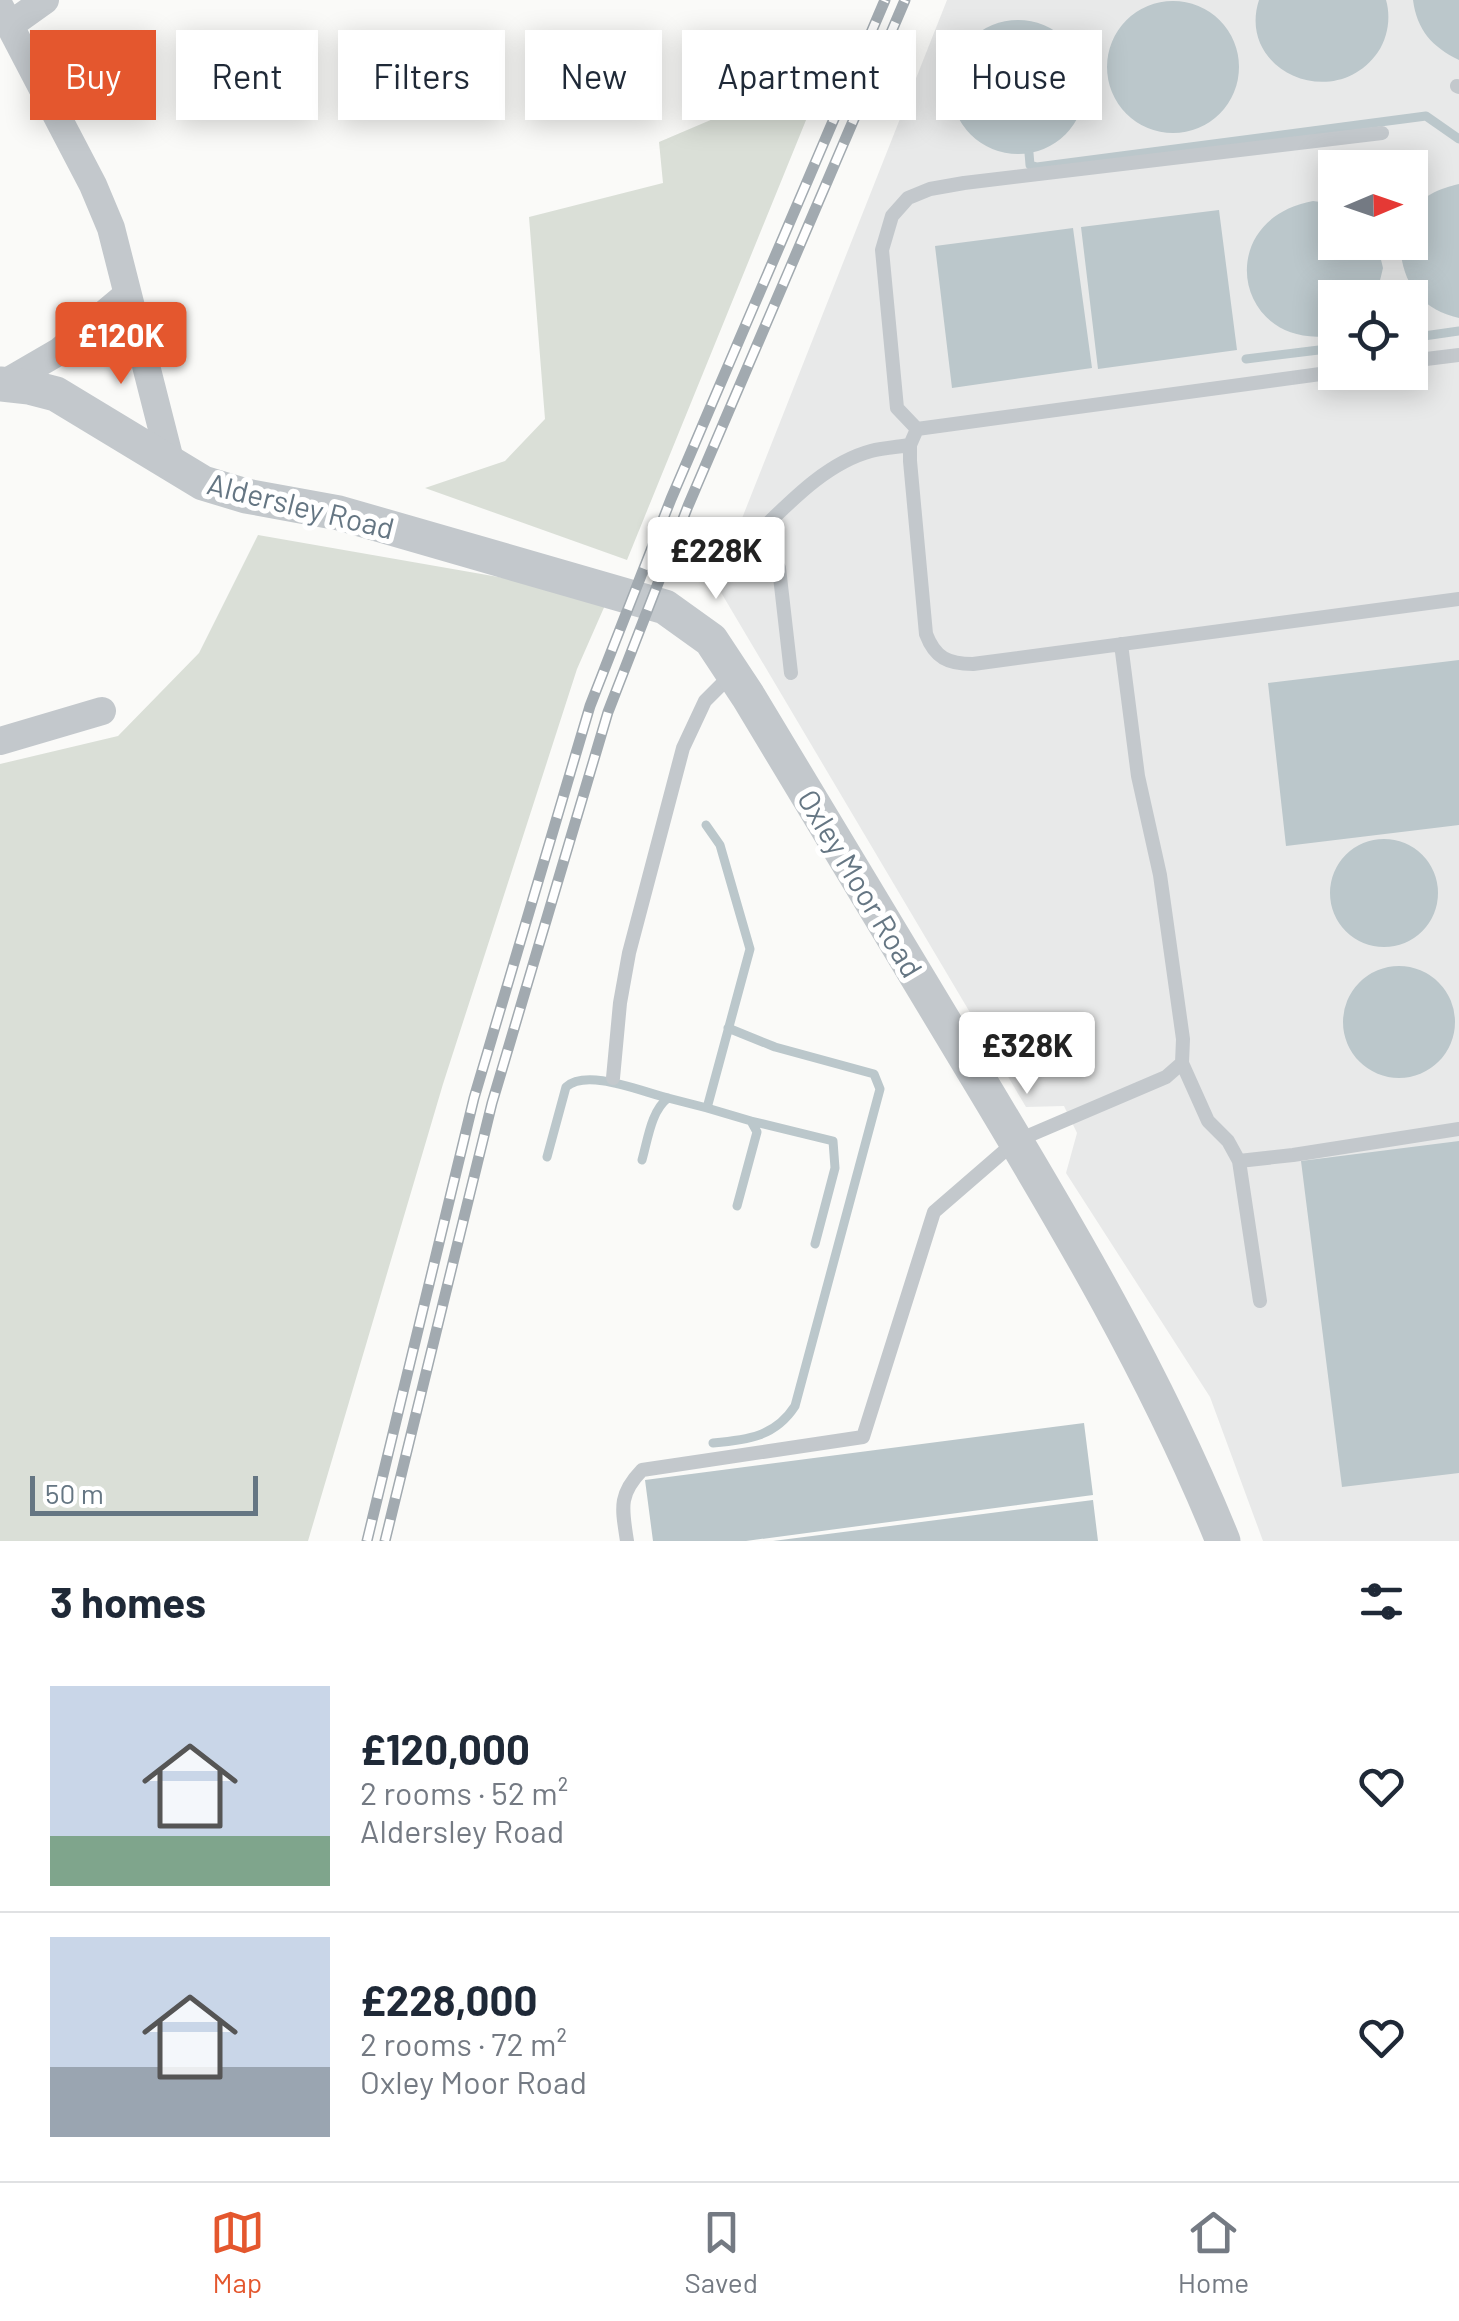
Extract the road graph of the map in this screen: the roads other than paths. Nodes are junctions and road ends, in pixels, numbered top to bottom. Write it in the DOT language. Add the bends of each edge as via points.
graph roads {
  1 [pos="45,0"];
  2 [pos="5,16"];
  3 [pos="1382,133"];
  4 [pos="127,295"];
  5 [pos="1459,355"];
  6 [pos="1428,359"];
  7 [pos="1318,374"];
  8 [pos="3,384"];
  9 [pos="917,429"];
  10 [pos="910,446"];
  11 [pos="171,464"];
  12 [pos="618,592"];
  13 [pos="1459,599"];
  14 [pos="1121,644"];
  15 [pos="734,672"];
  16 [pos="791,673"];
  17 [pos="102,711"];
  18 [pos="0,741"];
  19 [pos="1182,1063"];
  20 [pos="613,1078"];
  21 [pos="1459,1129"];
  22 [pos="1016,1141"];
  23 [pos="1238,1160"];
  24 [pos="1260,1301"];
  25 [pos="627,1541"];
  26 [pos="1223,1541"];
  1 -- 2 [label="street"];
  2 -- 4 [label="street" via="93,185"];
  3 -- 9 [label="lane" via="964,183 908,198 892,216 882,250 897,408"];
  4 -- 8 [label="street" via="60,352"];
  4 -- 11 [label="street"];
  5 -- 6 [label="lane"];
  7 -- 9 [label="lane"];
  8 -- 11 [label="street, Aldersley Road" via="56,394"];
  9 -- 10 [label="lane"];
  10 -- 14 [label="lane" via="926,634 944,660 973,664"];
  10 -- 16 [label="lane" via="850,459 800,492 757,534 779,568"];
  11 -- 12 [label="street, Aldersley Road" via="246,496 340,513"];
  12 -- 15 [label="street, Oxley Moor Road" via="683,618"];
  13 -- 14 [label="lane"];
  14 -- 19 [label="lane" via="1138,776 1163,893"];
  15 -- 20 [label="lane" via="705,701 683,748 629,953"];
  15 -- 22 [label="street, Oxley Moor Road"];
  17 -- 18 [label="street"];
  19 -- 22 [label="lane" via="1166,1077"];
  19 -- 23 [label="lane" via="1208,1121"];
  21 -- 23 [label="lane"];
  22 -- 25 [label="lane" via="934,1212 863,1437 642,1470 626,1488"];
  22 -- 26 [label="street, Oxley Moor Road" via="1123,1327"];
  23 -- 24 [label="lane"];
}
